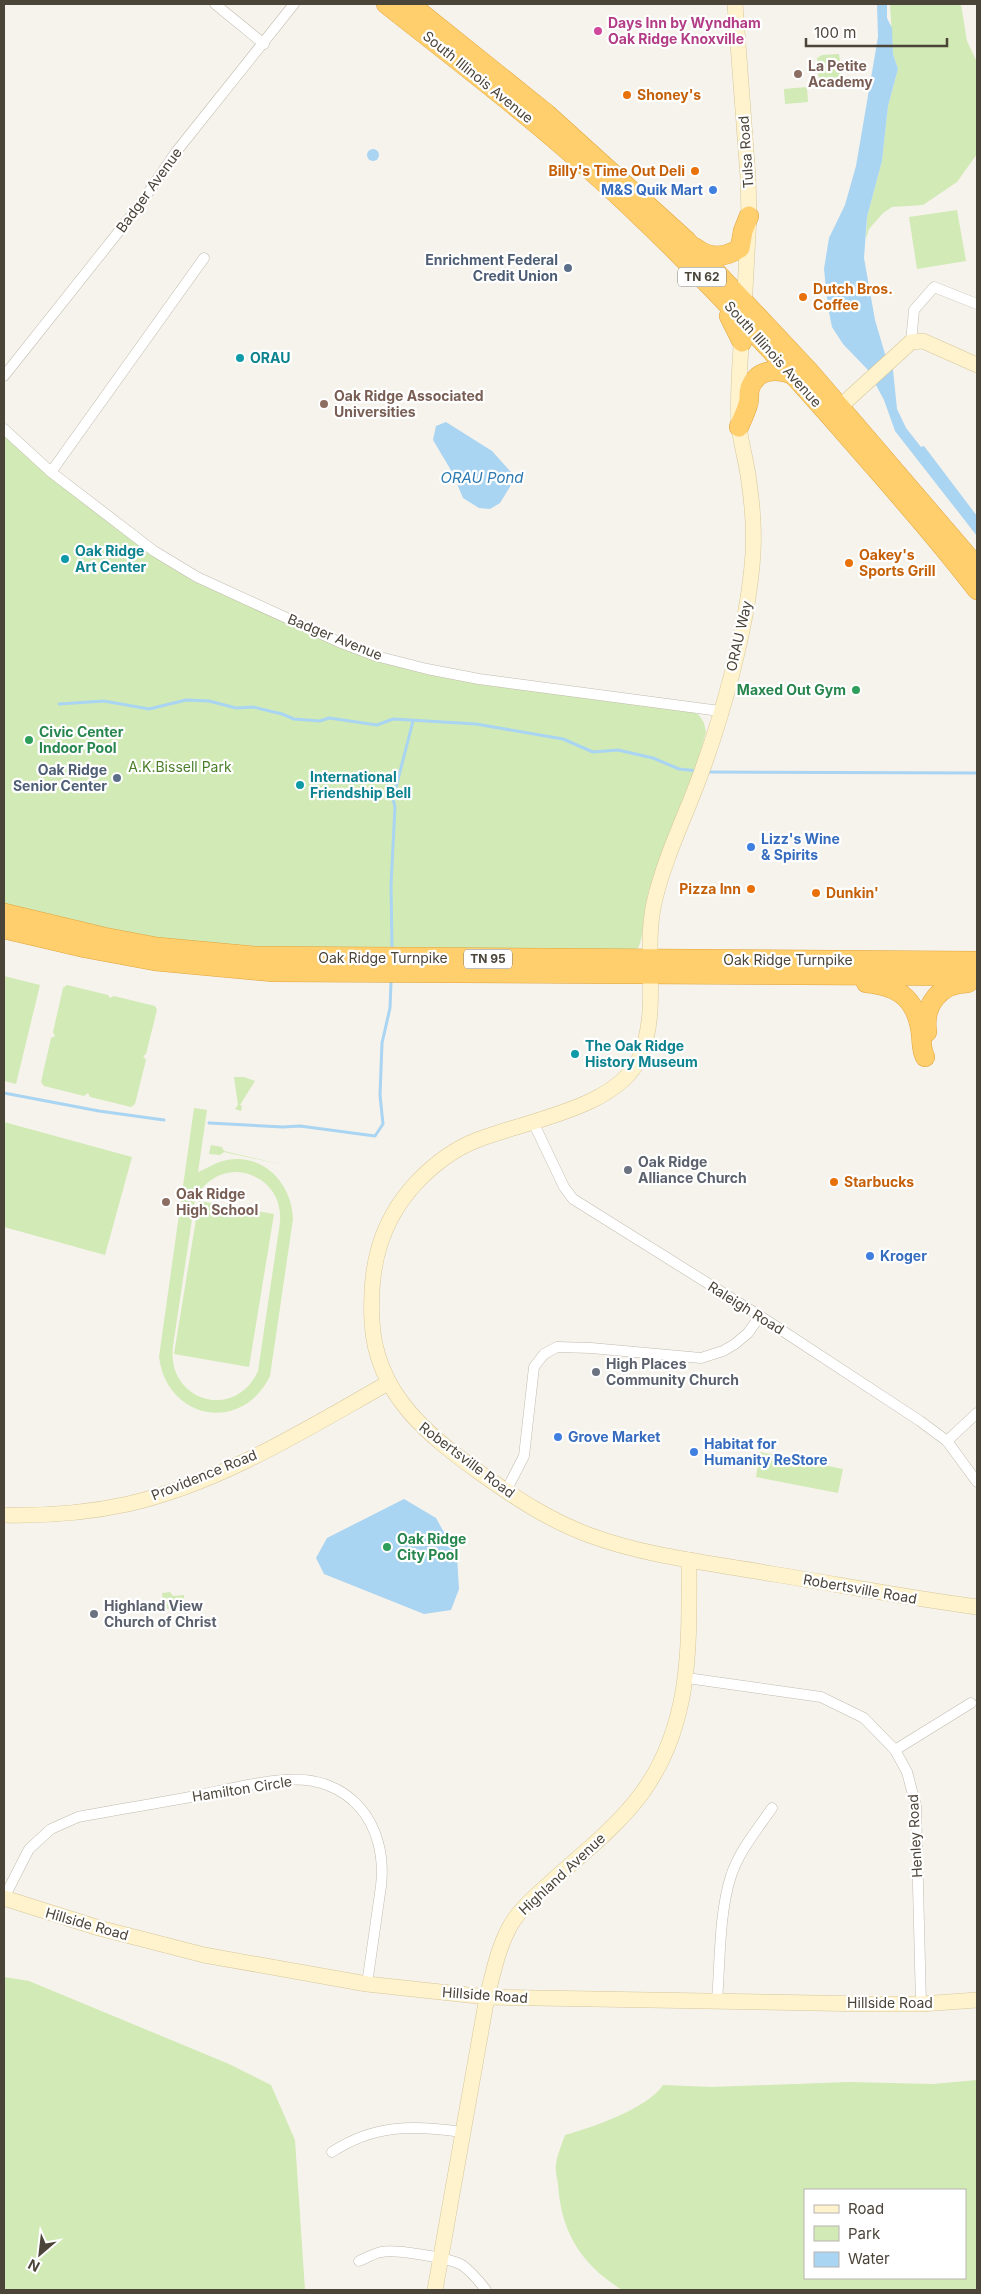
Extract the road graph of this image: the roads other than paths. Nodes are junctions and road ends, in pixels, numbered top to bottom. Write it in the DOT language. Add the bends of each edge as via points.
graph roads {
  1 [pos="215,4"];
  2 [pos="294,4"];
  3 [pos="386,4"];
  4 [pos="410,4"];
  5 [pos="735,4"];
  6 [pos="264,44"];
  7 [pos="624,201"];
  8 [pos="749,216"];
  9 [pos="687,241"];
  10 [pos="204,258"];
  11 [pos="977,295"];
  12 [pos="966,299"];
  13 [pos="744,301"];
  14 [pos="977,304"];
  15 [pos="743,321"];
  16 [pos="742,342"];
  17 [pos="917,342"];
  18 [pos="977,366"];
  19 [pos="793,375"];
  20 [pos="4,376"];
  21 [pos="835,411"];
  22 [pos="739,427"];
  23 [pos="4,429"];
  24 [pos="51,472"];
  25 [pos="977,568"];
  26 [pos="977,590"];
  27 [pos="720,711"];
  28 [pos="4,913"];
  29 [pos="4,929"];
  30 [pos="977,961"];
  31 [pos="650,967"];
  32 [pos="763,974"];
  33 [pos="977,976"];
  34 [pos="977,983"];
  35 [pos="533,1122"];
  36 [pos="760,1316"];
  37 [pos="388,1382"];
  38 [pos="977,1413"];
  39 [pos="947,1441"];
  40 [pos="977,1482"];
  41 [pos="506,1491"];
  42 [pos="4,1515"];
  43 [pos="689,1560"];
  44 [pos="977,1607"];
  45 [pos="687,1678"];
  46 [pos="971,1703"];
  47 [pos="894,1750"];
  48 [pos="772,1808"];
  49 [pos="4,1898"];
  50 [pos="367,1984"];
  51 [pos="487,1997"];
  52 [pos="977,2000"];
  53 [pos="717,2002"];
  54 [pos="922,2004"];
  55 [pos="462,2132"];
  56 [pos="332,2152"];
  57 [pos="440,2259"];
  58 [pos="359,2261"];
  59 [pos="435,2290"];
  60 [pos="486,2290"];
  1 -- 6 [label="street"];
  2 -- 6 [label="street, Badger Avenue"];
  3 -- 7 [label="highway, South Illinois Avenue / TN 62" via="492,87"];
  4 -- 9 [label="highway, South Illinois Avenue / TN 62" via="546,114"];
  5 -- 8 [label="street, Tulsa Road"];
  6 -- 20 [label="street, Badger Avenue" via="176,152 139,206"];
  7 -- 15 [label="highway, South Illinois Avenue / TN 62"];
  7 -- 16 [label="highway" via="665,250 728,315"];
  8 -- 9 [label="highway" via="740,248 732,253 711,256"];
  8 -- 13 [label="street, Tulsa Road"];
  9 -- 13 [label="highway, South Illinois Avenue / TN 62"];
  10 -- 24 [label="street"];
  11 -- 12 [label="street"];
  12 -- 14 [label="street"];
  12 -- 17 [label="street" via="934,287 914,310"];
  13 -- 15 [label="street, ORAU Way"];
  13 -- 21 [label="highway, South Illinois Avenue / TN 62"];
  15 -- 16 [label="street, ORAU Way"];
  15 -- 19 [label="highway, South Illinois Avenue / TN 62"];
  16 -- 22 [label="street, ORAU Way"];
  17 -- 18 [label="street"];
  17 -- 21 [label="street"];
  19 -- 21 [label="highway, South Illinois Avenue / TN 62"];
  19 -- 22 [label="highway" via="775,370 762,373 754,380"];
  21 -- 25 [label="highway, South Illinois Avenue / TN 62"];
  21 -- 26 [label="highway, South Illinois Avenue / TN 62"];
  22 -- 27 [label="street, ORAU Way" via="750,484 754,528 752,566 746,609"];
  23 -- 24 [label="street, Badger Avenue"];
  24 -- 27 [label="street, Badger Avenue" via="154,551 197,577 376,656 479,679"];
  27 -- 31 [label="street, ORAU Way" via="655,899"];
  28 -- 31 [label="highway, Oak Ridge Turnpike / TN 95" via="148,945 254,956"];
  29 -- 31 [label="highway, Oak Ridge Turnpike / TN 95" via="155,961 260,971"];
  30 -- 31 [label="highway, Oak Ridge Turnpike / TN 95"];
  31 -- 32 [label="highway, Oak Ridge Turnpike / TN 95"];
  31 -- 35 [label="street, Robertsville Road" via="648,1032 630,1075 598,1099"];
  32 -- 33 [label="highway, Oak Ridge Turnpike / TN 95"];
  32 -- 34 [label="highway" via="816,982 880,984 893,989 916,1011 925,1057 929,1048 925,1020 930,1005 949,986"];
  35 -- 36 [label="street, Raleigh Road" via="573,1199"];
  35 -- 37 [label="street, Robertsville Road" via="456,1150 414,1185 396,1210 377,1252 370,1292 372,1333"];
  36 -- 39 [label="street, Raleigh Road"];
  36 -- 41 [label="street" via="735,1344 701,1358 557,1347 544,1354 534,1367 524,1456"];
  37 -- 41 [label="street, Robertsville Road" via="419,1425"];
  37 -- 42 [label="street, Providence Road" via="272,1447 167,1493 128,1504 65,1514"];
  38 -- 39 [label="street"];
  39 -- 40 [label="street, Raleigh Road"];
  41 -- 43 [label="street, Robertsville Road" via="545,1515 587,1534 637,1550"];
  43 -- 44 [label="street, Robertsville Road"];
  43 -- 45 [label="street, Highland Avenue"];
  45 -- 47 [label="street, Henley Road" via="821,1697 864,1718"];
  45 -- 51 [label="street, Highland Avenue" via="671,1739 650,1781 620,1819 518,1914 498,1952"];
  46 -- 47 [label="street"];
  47 -- 54 [label="street, Henley Road" via="907,1772 916,1806"];
  48 -- 53 [label="street" via="743,1849 729,1884 724,1906"];
  49 -- 50 [label="street, Hillside Road" via="99,1928 204,1955"];
  49 -- 50 [label="street, Hamilton Circle" via="29,1849 51,1829 78,1818 284,1780 319,1783 340,1792 360,1808 374,1826 381,1848 382,1878"];
  50 -- 51 [label="street, Hillside Road"];
  51 -- 53 [label="street, Hillside Road"];
  51 -- 55 [label="street, Highland Avenue"];
  52 -- 54 [label="street, Hillside Road"];
  53 -- 54 [label="street, Hillside Road"];
  55 -- 56 [label="street" via="426,2127 391,2129 367,2134"];
  55 -- 57 [label="street, Highland Avenue"];
  57 -- 58 [label="street" via="405,2252 382,2252"];
  57 -- 59 [label="street, Highland Avenue"];
  57 -- 60 [label="street" via="460,2264"];
}
